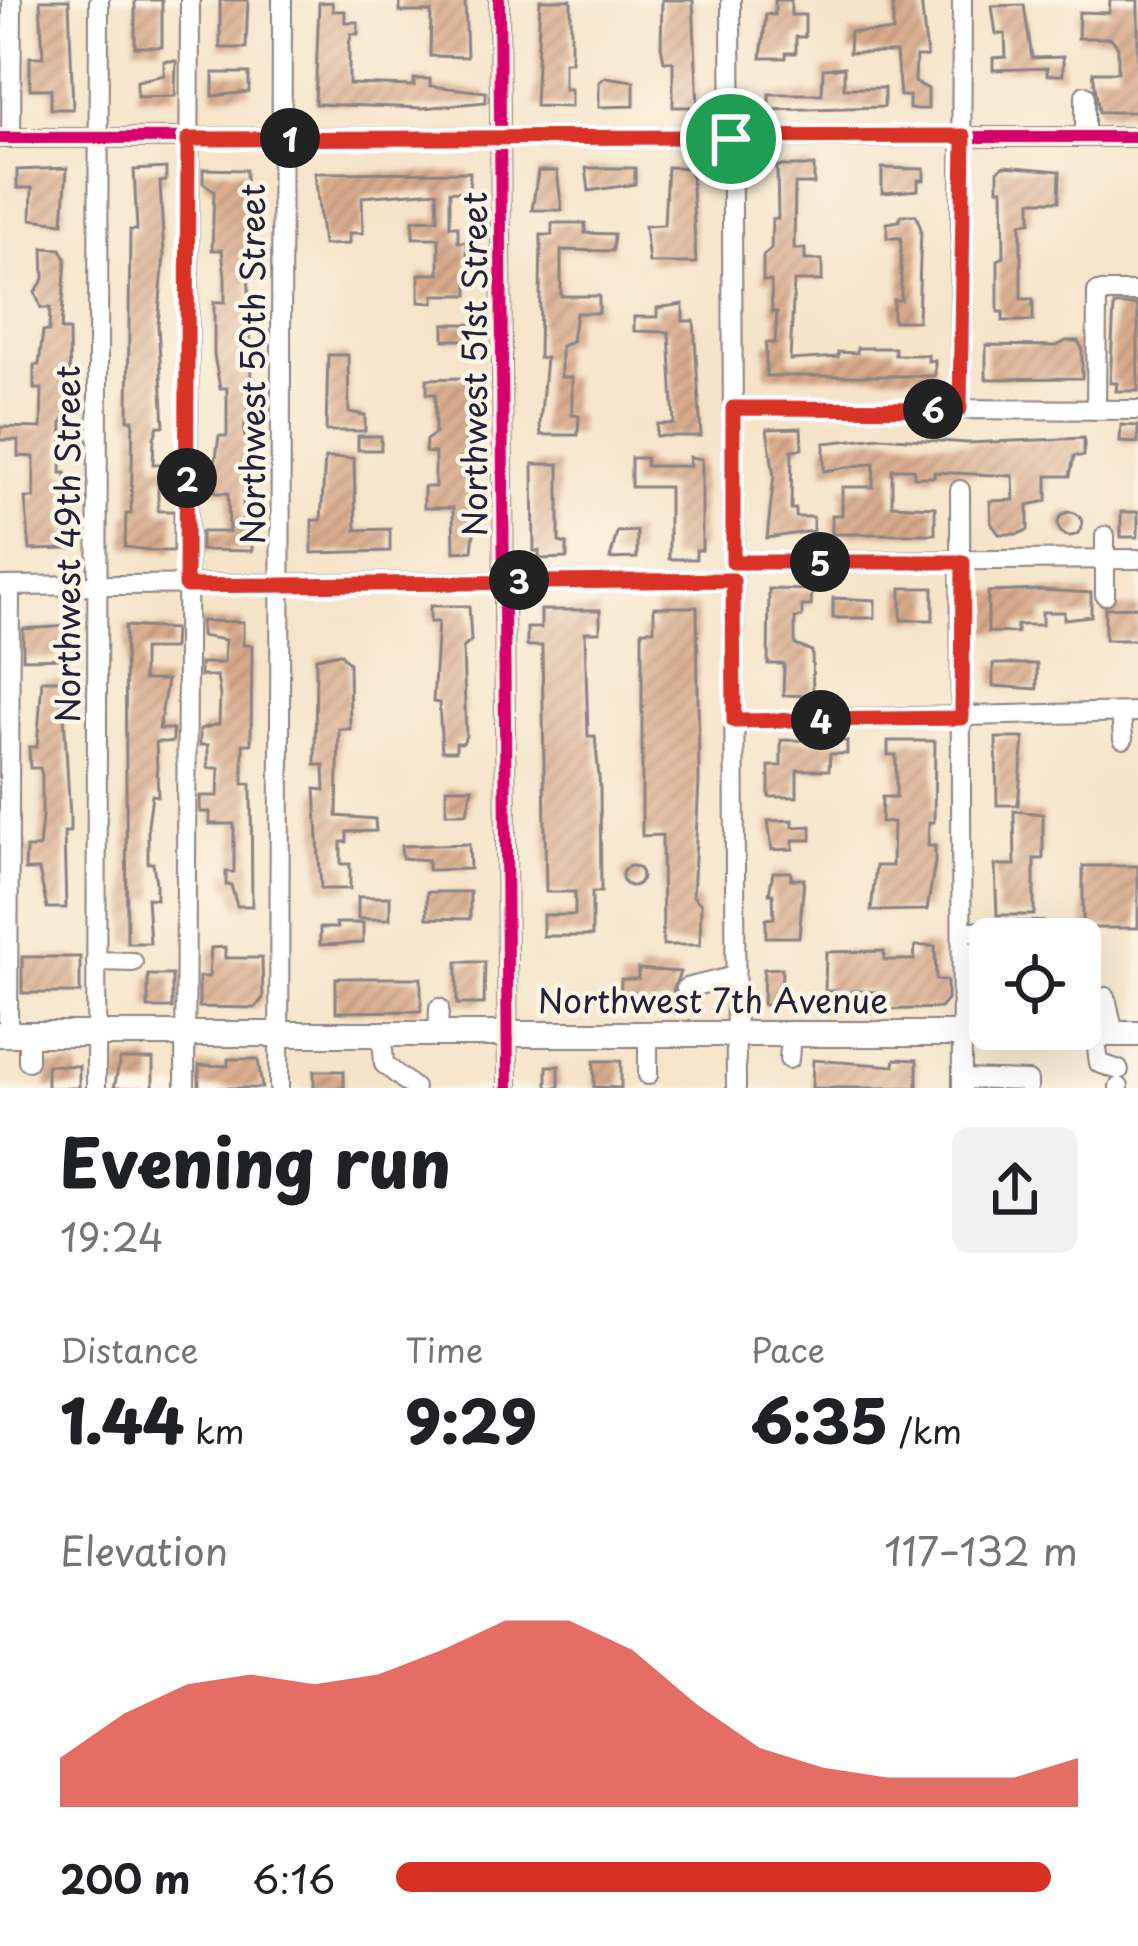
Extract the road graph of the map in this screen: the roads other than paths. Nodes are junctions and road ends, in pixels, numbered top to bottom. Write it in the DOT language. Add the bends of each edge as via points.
graph roads {
  1 [pos="12,0"];
  2 [pos="99,0"];
  3 [pos="190,0"];
  4 [pos="282,0"];
  5 [pos="499,0"];
  6 [pos="731,0"];
  7 [pos="962,0"];
  8 [pos="1085,95"];
  9 [pos="964,136"];
  10 [pos="1085,137"];
  11 [pos="1138,137"];
  12 [pos="282,138"];
  13 [pos="5,139"];
  14 [pos="97,139"];
  15 [pos="188,139"];
  16 [pos="731,139"];
  17 [pos="500,140"];
  18 [pos="1138,292"];
  19 [pos="733,408"];
  20 [pos="960,409"];
  21 [pos="1096,410"];
  22 [pos="1138,410"];
  23 [pos="960,490"];
  24 [pos="1105,536"];
  25 [pos="1106,560"];
  26 [pos="1138,560"];
  27 [pos="963,562"];
  28 [pos="733,571"];
  29 [pos="504,580"];
  30 [pos="5,586"];
  31 [pos="186,586"];
  32 [pos="283,586"];
  33 [pos="100,587"];
  34 [pos="1105,595"];
  35 [pos="859,713"];
  36 [pos="1129,713"];
  37 [pos="962,718"];
  38 [pos="734,721"];
  39 [pos="1123,739"];
  40 [pos="871,743"];
  41 [pos="969,940"];
  42 [pos="962,941"];
  43 [pos="969,944"];
  44 [pos="96,961"];
  45 [pos="133,962"];
  46 [pos="280,964"];
  47 [pos="303,964"];
  48 [pos="735,976"];
  49 [pos="962,986"];
  50 [pos="969,986"];
  51 [pos="686,988"];
  52 [pos="1106,997"];
  53 [pos="439,1008"];
  54 [pos="12,1034"];
  55 [pos="97,1034"];
  56 [pos="184,1034"];
  57 [pos="278,1034"];
  58 [pos="382,1034"];
  59 [pos="438,1034"];
  60 [pos="508,1034"];
  61 [pos="648,1034"];
  62 [pos="736,1034"];
  63 [pos="962,1034"];
  64 [pos="969,1034"];
  65 [pos="1116,1034"];
  66 [pos="28,1061"];
  67 [pos="648,1076"];
  68 [pos="1123,1076"];
  69 [pos="962,1084"];
  70 [pos="96,1088"];
  71 [pos="184,1088"];
  72 [pos="279,1088"];
  73 [pos="414,1088"];
  74 [pos="508,1088"];
  75 [pos="736,1088"];
  76 [pos="1028,1088"];
  1 -- 13 [label="street"];
  2 -- 14 [label="street, Northwest 49th Street"];
  3 -- 15 [label="street"];
  4 -- 12 [label="street, Northwest 50th Street"];
  5 -- 17 [label="street, Northwest 51st Street"];
  6 -- 16 [label="street"];
  7 -- 9 [label="street"];
  8 -- 10 [label="street"];
  9 -- 10 [label="street"];
  9 -- 16 [label="street"];
  9 -- 20 [label="street"];
  10 -- 11 [label="street"];
  12 -- 15 [label="street"];
  12 -- 17 [label="street"];
  12 -- 32 [label="street, Northwest 50th Street"];
  13 -- 14 [label="street"];
  14 -- 15 [label="street"];
  14 -- 33 [label="street, Northwest 49th Street"];
  15 -- 31 [label="street"];
  16 -- 17 [label="street"];
  16 -- 19 [label="street"];
  17 -- 29 [label="street, Northwest 51st Street"];
  18 -- 21 [label="street" via="1097,292"];
  19 -- 20 [label="street"];
  19 -- 28 [label="street"];
  20 -- 21 [label="street"];
  21 -- 22 [label="street"];
  23 -- 27 [label="street"];
  24 -- 25 [label="street"];
  25 -- 26 [label="street"];
  25 -- 27 [label="street"];
  25 -- 34 [label="street"];
  27 -- 28 [label="street"];
  27 -- 37 [label="street"];
  28 -- 29 [label="street"];
  28 -- 38 [label="street"];
  29 -- 32 [label="street"];
  29 -- 60 [label="street, Northwest 51st Street"];
  30 -- 33 [label="street"];
  30 -- 54 [label="street"];
  31 -- 32 [label="street"];
  31 -- 33 [label="street"];
  31 -- 56 [label="street"];
  32 -- 46 [label="street, Northwest 50th Street"];
  33 -- 44 [label="street, Northwest 49th Street"];
  35 -- 37 [label="street"];
  35 -- 38 [label="street"];
  35 -- 40 [label="street"];
  36 -- 37 [label="street"];
  36 -- 39 [label="street"];
  37 -- 42 [label="street"];
  38 -- 48 [label="street"];
  41 -- 42 [label="street"];
  42 -- 43 [label="street"];
  42 -- 49 [label="street"];
  44 -- 45 [label="street"];
  44 -- 55 [label="street, Northwest 49th Street" via="87,997"];
  46 -- 47 [label="street"];
  46 -- 57 [label="street, Northwest 50th Street"];
  48 -- 51 [label="street"];
  48 -- 62 [label="street"];
  49 -- 50 [label="street"];
  49 -- 63 [label="street"];
  52 -- 65 [label="street"];
  53 -- 59 [label="street"];
  54 -- 55 [label="main road, Northwest 7th Avenue"];
  54 -- 66 [label="street"];
  55 -- 56 [label="main road, Northwest 7th Avenue"];
  55 -- 70 [label="street, Northwest 49th Street"];
  56 -- 57 [label="main road, Northwest 7th Avenue"];
  56 -- 71 [label="street"];
  57 -- 58 [label="main road, Northwest 7th Avenue"];
  57 -- 72 [label="street, Northwest 50th Street"];
  58 -- 59 [label="main road, Northwest 7th Avenue"];
  58 -- 73 [label="street" via="384,1064"];
  59 -- 60 [label="main road, Northwest 7th Avenue"];
  60 -- 61 [label="main road, Northwest 7th Avenue"];
  60 -- 74 [label="street, Northwest 51st Street"];
  61 -- 62 [label="main road, Northwest 7th Avenue"];
  61 -- 67 [label="street"];
  62 -- 63 [label="main road, Northwest 7th Avenue" via="790,1047"];
  62 -- 75 [label="street"];
  63 -- 64 [label="main road, Northwest 7th Avenue"];
  63 -- 69 [label="street"];
  65 -- 68 [label="street" via="1099,1063"];
  69 -- 76 [label="street" via="1028,1081"];
}
